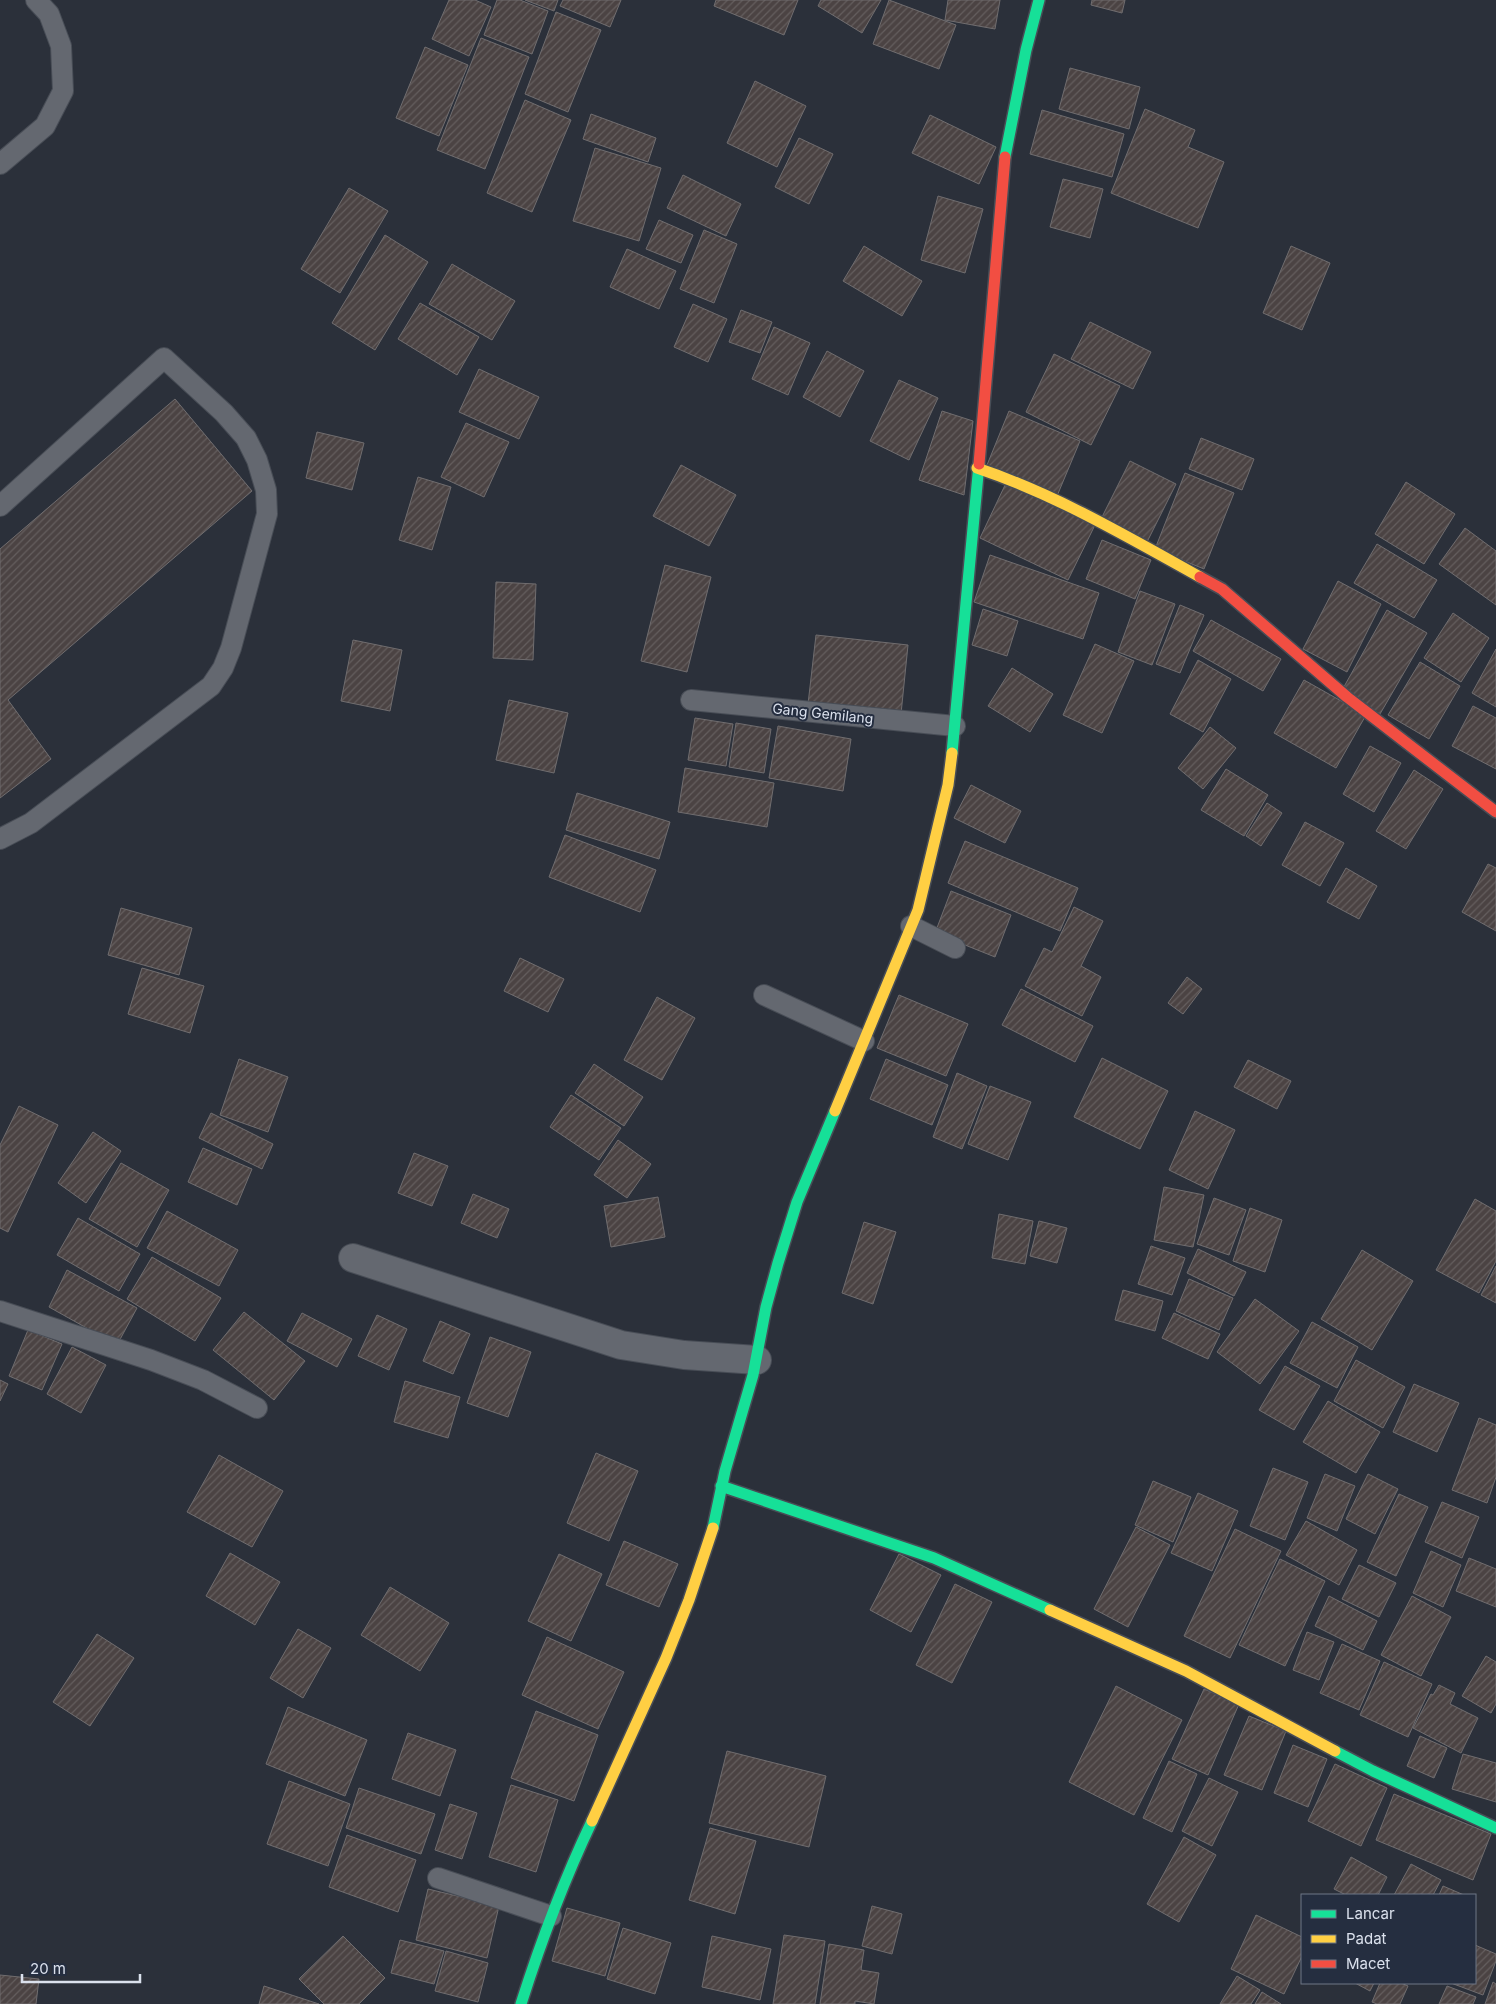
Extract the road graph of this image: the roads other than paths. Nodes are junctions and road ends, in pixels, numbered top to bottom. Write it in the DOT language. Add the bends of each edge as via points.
graph roads {
  1 [pos="36,0"];
  2 [pos="1039,0"];
  3 [pos="0,164"];
  4 [pos="977,468"];
  5 [pos="0,506"];
  6 [pos="691,700"];
  7 [pos="955,726"];
  8 [pos="1496,812"];
  9 [pos="0,838"];
  10 [pos="911,926"];
  11 [pos="955,948"];
  12 [pos="764,995"];
  13 [pos="864,1040"];
  14 [pos="353,1258"];
  15 [pos="0,1312"];
  16 [pos="757,1360"];
  17 [pos="257,1408"];
  18 [pos="721,1486"];
  19 [pos="1496,1828"];
  20 [pos="438,1878"];
  21 [pos="551,1916"];
  22 [pos="521,2004"];
  1 -- 3 [label="lane" via="49,14 61,46 63,90 45,126"];
  2 -- 4 [label="street" via="1005,158"];
  4 -- 7 [label="street"];
  4 -- 8 [label="street" via="1012,480 1118,532 1222,589 1347,697"];
  5 -- 9 [label="lane" via="164,358 224,413 246,438 266,490 267,514 230,648 223,668 210,686 31,823"];
  6 -- 7 [label="lane, Gang Gemilang"];
  7 -- 10 [label="street" via="948,785 918,910"];
  10 -- 11 [label="lane"];
  10 -- 13 [label="street"];
  12 -- 13 [label="lane"];
  13 -- 16 [label="street" via="792,1218 767,1302"];
  14 -- 16 [label="street" via="621,1345 684,1355"];
  15 -- 17 [label="lane" via="151,1360 203,1380"];
  16 -- 18 [label="street"];
  18 -- 19 [label="street" via="934,1558 1186,1671 1373,1771"];
  18 -- 21 [label="street" via="711,1540 671,1647 634,1733 587,1828"];
  20 -- 21 [label="lane"];
  21 -- 22 [label="street"];
}
